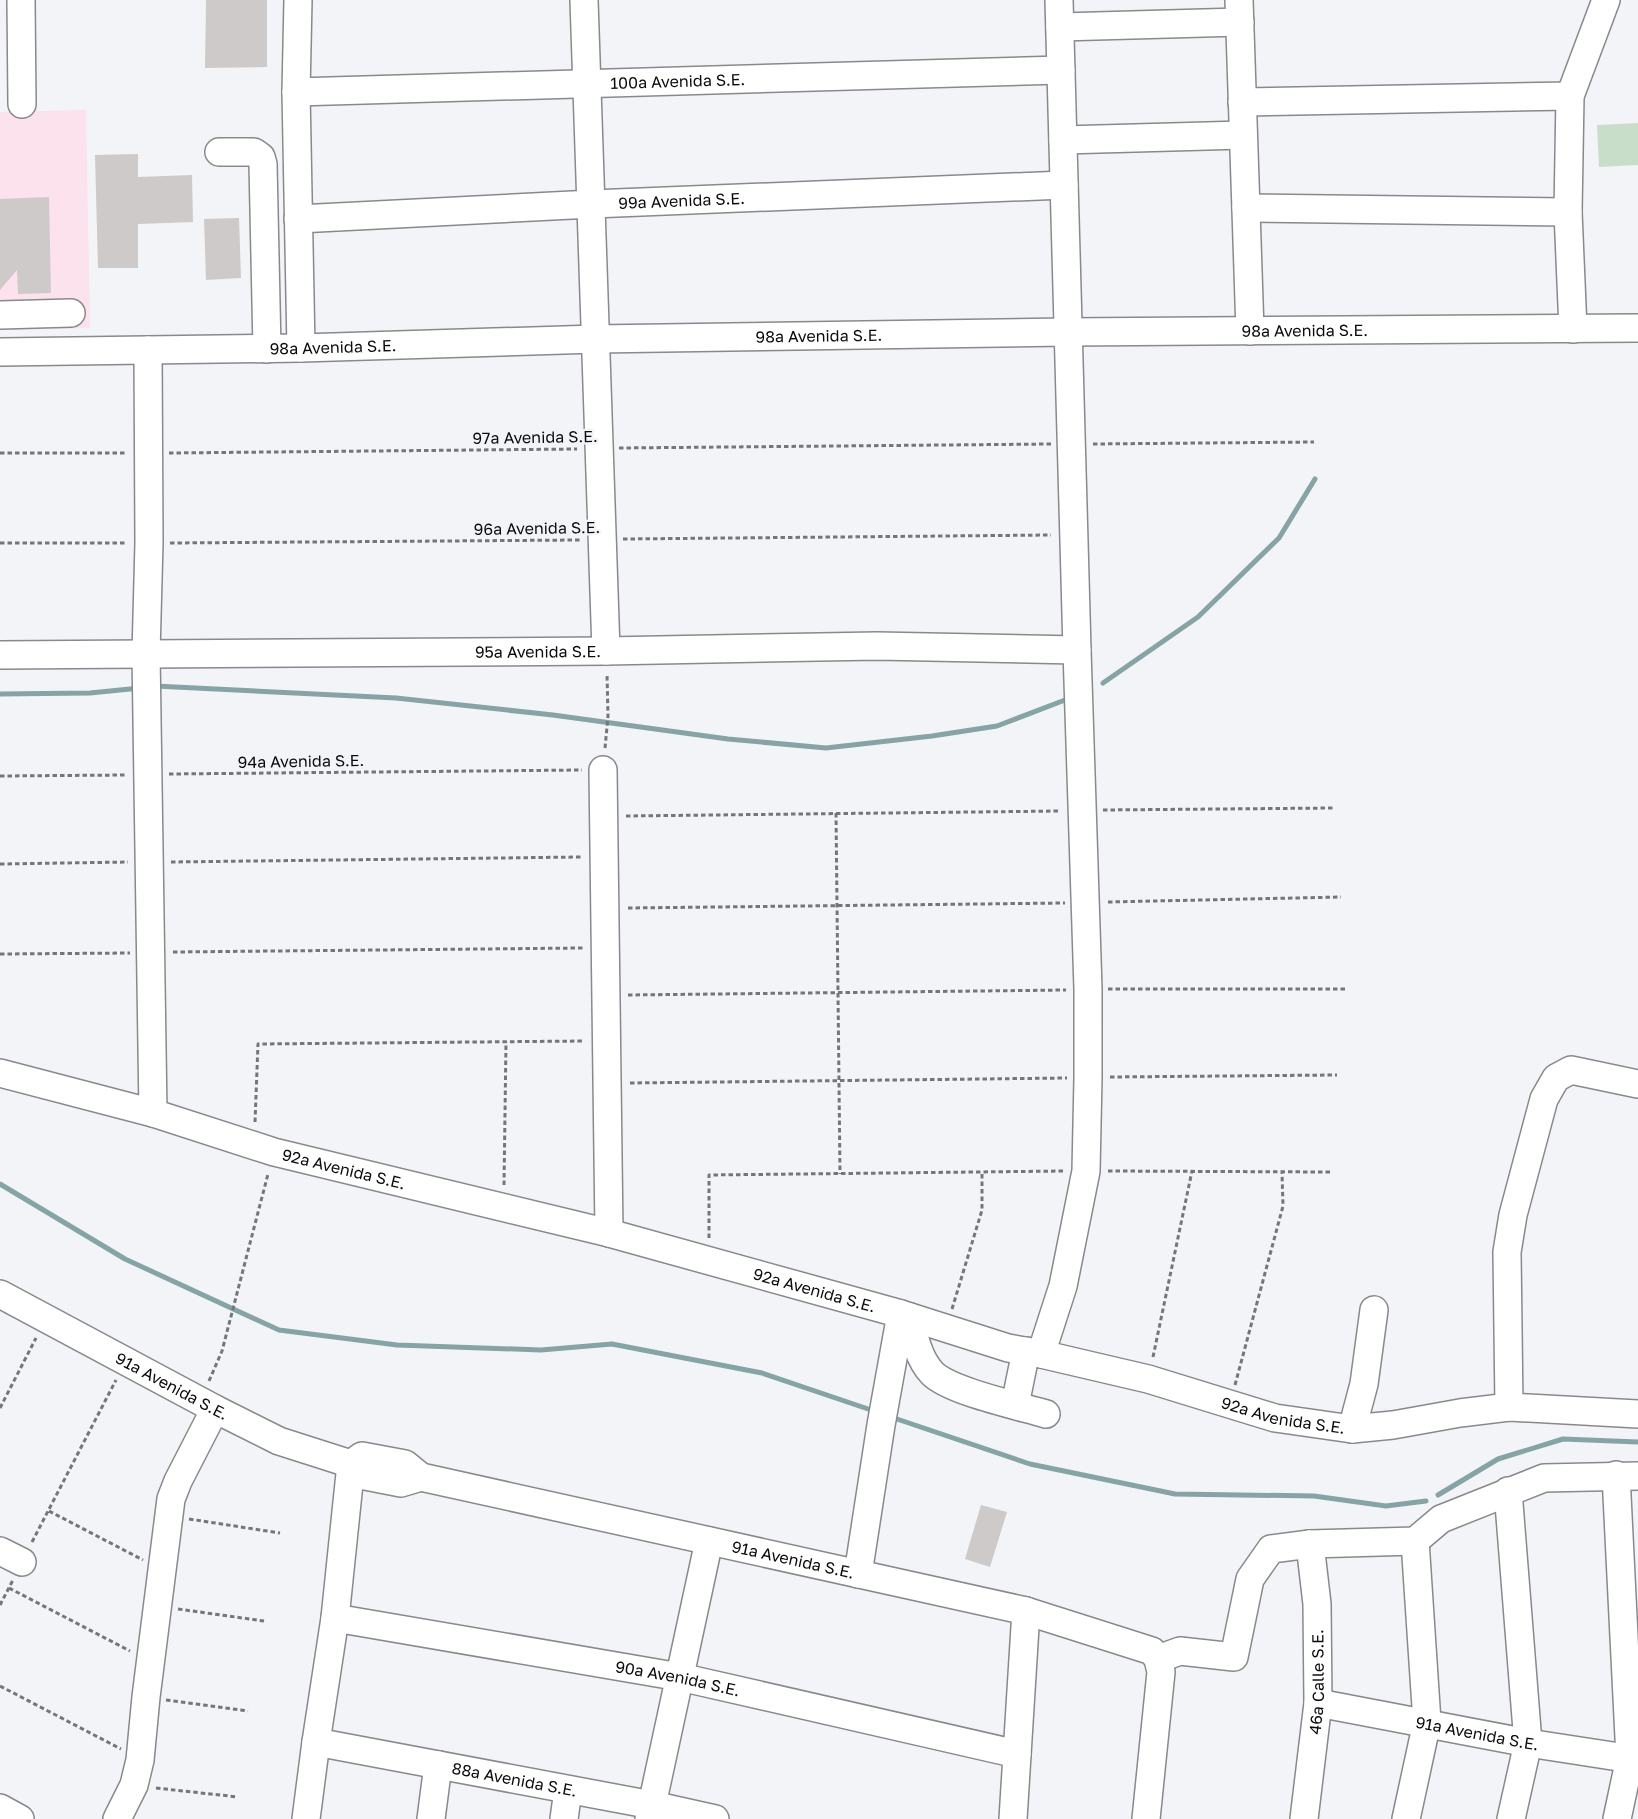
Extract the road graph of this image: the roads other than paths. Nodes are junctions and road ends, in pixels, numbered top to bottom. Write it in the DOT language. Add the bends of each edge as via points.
graph roads {
  1 [pos="298,0"];
  2 [pos="584,0"];
  3 [pos="1059,0"];
  4 [pos="1606,0"];
  5 [pos="14,5"];
  6 [pos="1239,11"];
  7 [pos="1060,27"];
  8 [pos="1061,70"];
  9 [pos="588,84"];
  10 [pos="296,92"];
  11 [pos="1570,96"];
  12 [pos="1242,102"];
  13 [pos="22,104"];
  14 [pos="1244,135"];
  15 [pos="1063,140"];
  16 [pos="219,153"];
  17 [pos="1064,185"];
  18 [pos="592,204"];
  19 [pos="1246,208"];
  20 [pos="1568,212"];
  21 [pos="298,219"];
  22 [pos="71,313"];
  23 [pos="0,315"];
  24 [pos="1638,328"];
  25 [pos="1574,329"];
  26 [pos="1250,331"];
  27 [pos="1068,332"];
  28 [pos="596,339"];
  29 [pos="301,348"];
  30 [pos="267,349"];
  31 [pos="148,350"];
  32 [pos="0,352"];
  33 [pos="1077,650"];
  34 [pos="606,651"];
  35 [pos="0,655"];
  36 [pos="147,675"];
  37 [pos="603,770"];
  38 [pos="0,1073"];
  39 [pos="1638,1084"];
  40 [pos="153,1113"];
  41 [pos="609,1233"];
  42 [pos="0,1294"];
  43 [pos="1374,1310"];
  44 [pos="905,1315"];
  45 [pos="1034,1352"];
  46 [pos="208,1405"];
  47 [pos="1015,1405"];
  48 [pos="1509,1407"];
  49 [pos="1046,1414"];
  50 [pos="1638,1414"];
  51 [pos="1352,1429"];
  52 [pos="351,1464"];
  53 [pos="1627,1475"];
  54 [pos="1508,1491"];
  55 [pos="1414,1540"];
  56 [pos="709,1541"];
  57 [pos="1310,1544"];
  58 [pos="858,1574"];
  59 [pos="1026,1611"];
  60 [pos="335,1618"];
  61 [pos="1158,1659"];
  62 [pos="680,1677"];
  63 [pos="1318,1703"];
  64 [pos="1427,1722"];
  65 [pos="316,1742"];
  66 [pos="1528,1743"];
  67 [pos="1017,1754"];
  68 [pos="1634,1759"];
  69 [pos="438,1765"];
  70 [pos="568,1790"];
  71 [pos="0,1808"];
  72 [pos="651,1812"];
  73 [pos="21,1819"];
  74 [pos="117,1819"];
  75 [pos="306,1819"];
  76 [pos="431,1819"];
  77 [pos="564,1819"];
  78 [pos="715,1819"];
  79 [pos="1013,1819"];
  80 [pos="1146,1819"];
  81 [pos="1304,1819"];
  82 [pos="1406,1819"];
  83 [pos="1510,1819"];
  84 [pos="1617,1819"];
  1 -- 10 [label="street"];
  2 -- 9 [label="street"];
  3 -- 7 [label="street"];
  4 -- 11 [label="street"];
  5 -- 13 [label="street"];
  6 -- 7 [label="street"];
  6 -- 12 [label="street"];
  7 -- 8 [label="street"];
  8 -- 9 [label="street, 100a Avenida S.E."];
  8 -- 15 [label="street"];
  9 -- 10 [label="street, 100a Avenida S.E."];
  9 -- 18 [label="street"];
  10 -- 21 [label="street"];
  11 -- 12 [label="street"];
  11 -- 20 [label="street"];
  12 -- 14 [label="street"];
  14 -- 15 [label="street"];
  14 -- 19 [label="street"];
  15 -- 17 [label="street"];
  16 -- 30 [label="street" via="254,152 263,164"];
  17 -- 18 [label="street, 99a Avenida S.E."];
  17 -- 27 [label="street"];
  18 -- 21 [label="street, 99a Avenida S.E."];
  18 -- 28 [label="street"];
  19 -- 20 [label="street"];
  19 -- 26 [label="street"];
  20 -- 25 [label="street"];
  21 -- 29 [label="street"];
  22 -- 23 [label="street"];
  24 -- 25 [label="street, 98a Avenida S.E."];
  25 -- 26 [label="street, 98a Avenida S.E."];
  26 -- 27 [label="street, 98a Avenida S.E."];
  27 -- 28 [label="street, 98a Avenida S.E."];
  27 -- 33 [label="street"];
  28 -- 29 [label="street, 98a Avenida S.E."];
  28 -- 34 [label="street"];
  29 -- 30 [label="street, 98a Avenida S.E."];
  30 -- 31 [label="street, 98a Avenida S.E."];
  31 -- 32 [label="street, 98a Avenida S.E."];
  31 -- 36 [label="street"];
  33 -- 34 [label="street, 95a Avenida S.E." via="877,646"];
  33 -- 45 [label="street" via="1088,989 1086,1171 1063,1287"];
  34 -- 36 [label="street, 95a Avenida S.E."];
  35 -- 36 [label="street, 95a Avenida S.E."];
  36 -- 40 [label="street"];
  37 -- 41 [label="street"];
  38 -- 40 [label="street, 92a Avenida S.E."];
  39 -- 48 [label="street" via="1571,1070 1556,1078 1544,1099 1512,1215 1507,1252"];
  40 -- 41 [label="street, 92a Avenida S.E." via="264,1148"];
  41 -- 44 [label="street, 92a Avenida S.E."];
  42 -- 46 [label="street, 91a Avenida S.E."];
  43 -- 51 [label="street" via="1364,1384"];
  44 -- 45 [label="street, 92a Avenida S.E." via="997,1345"];
  44 -- 47 [label="street" via="916,1347 932,1373 951,1386"];
  44 -- 58 [label="street" via="883,1414"];
  45 -- 47 [label="street"];
  45 -- 51 [label="street, 92a Avenida S.E." via="1148,1379 1275,1419"];
  46 -- 52 [label="street, 91a Avenida S.E." via="279,1441"];
  46 -- 74 [label="street" via="171,1499 137,1772"];
  47 -- 49 [label="street"];
  48 -- 50 [label="street, 92a Avenida S.E."];
  48 -- 51 [label="street, 92a Avenida S.E."];
  52 -- 56 [label="street, 91a Avenida S.E." via="360,1475 401,1483 421,1477"];
  52 -- 60 [label="street"];
  53 -- 54 [label="street" via="1544,1478"];
  53 -- 68 [label="street"];
  54 -- 55 [label="street" via="1441,1519"];
  54 -- 66 [label="street"];
  55 -- 57 [label="street"];
  55 -- 64 [label="street"];
  56 -- 58 [label="street, 91a Avenida S.E."];
  56 -- 62 [label="street"];
  57 -- 61 [label="street" via="1272,1548 1250,1579 1234,1657 1180,1651"];
  57 -- 63 [label="street, 46a Calle S.E." via="1317,1604"];
  58 -- 59 [label="street, 91a Avenida S.E."];
  59 -- 61 [label="street, 91a Avenida S.E." via="1152,1651"];
  59 -- 67 [label="street"];
  60 -- 62 [label="street, 90a Avenida S.E."];
  60 -- 65 [label="street"];
  61 -- 80 [label="street" via="1161,1672"];
  62 -- 67 [label="street, 90a Avenida S.E."];
  62 -- 72 [label="street"];
  63 -- 64 [label="street, 91a Avenida S.E."];
  63 -- 81 [label="street, 46a Calle S.E."];
  64 -- 66 [label="street, 91a Avenida S.E."];
  64 -- 82 [label="street"];
  65 -- 69 [label="street, 88a Avenida S.E."];
  65 -- 75 [label="street"];
  66 -- 68 [label="street, 91a Avenida S.E."];
  66 -- 83 [label="street"];
  67 -- 79 [label="street"];
  68 -- 84 [label="street"];
  69 -- 70 [label="street, 88a Avenida S.E."];
  69 -- 76 [label="street"];
  70 -- 72 [label="street, 88a Avenida S.E."];
  70 -- 77 [label="street"];
  71 -- 73 [label="street"];
  72 -- 78 [label="street, 88a Avenida S.E."];
}
